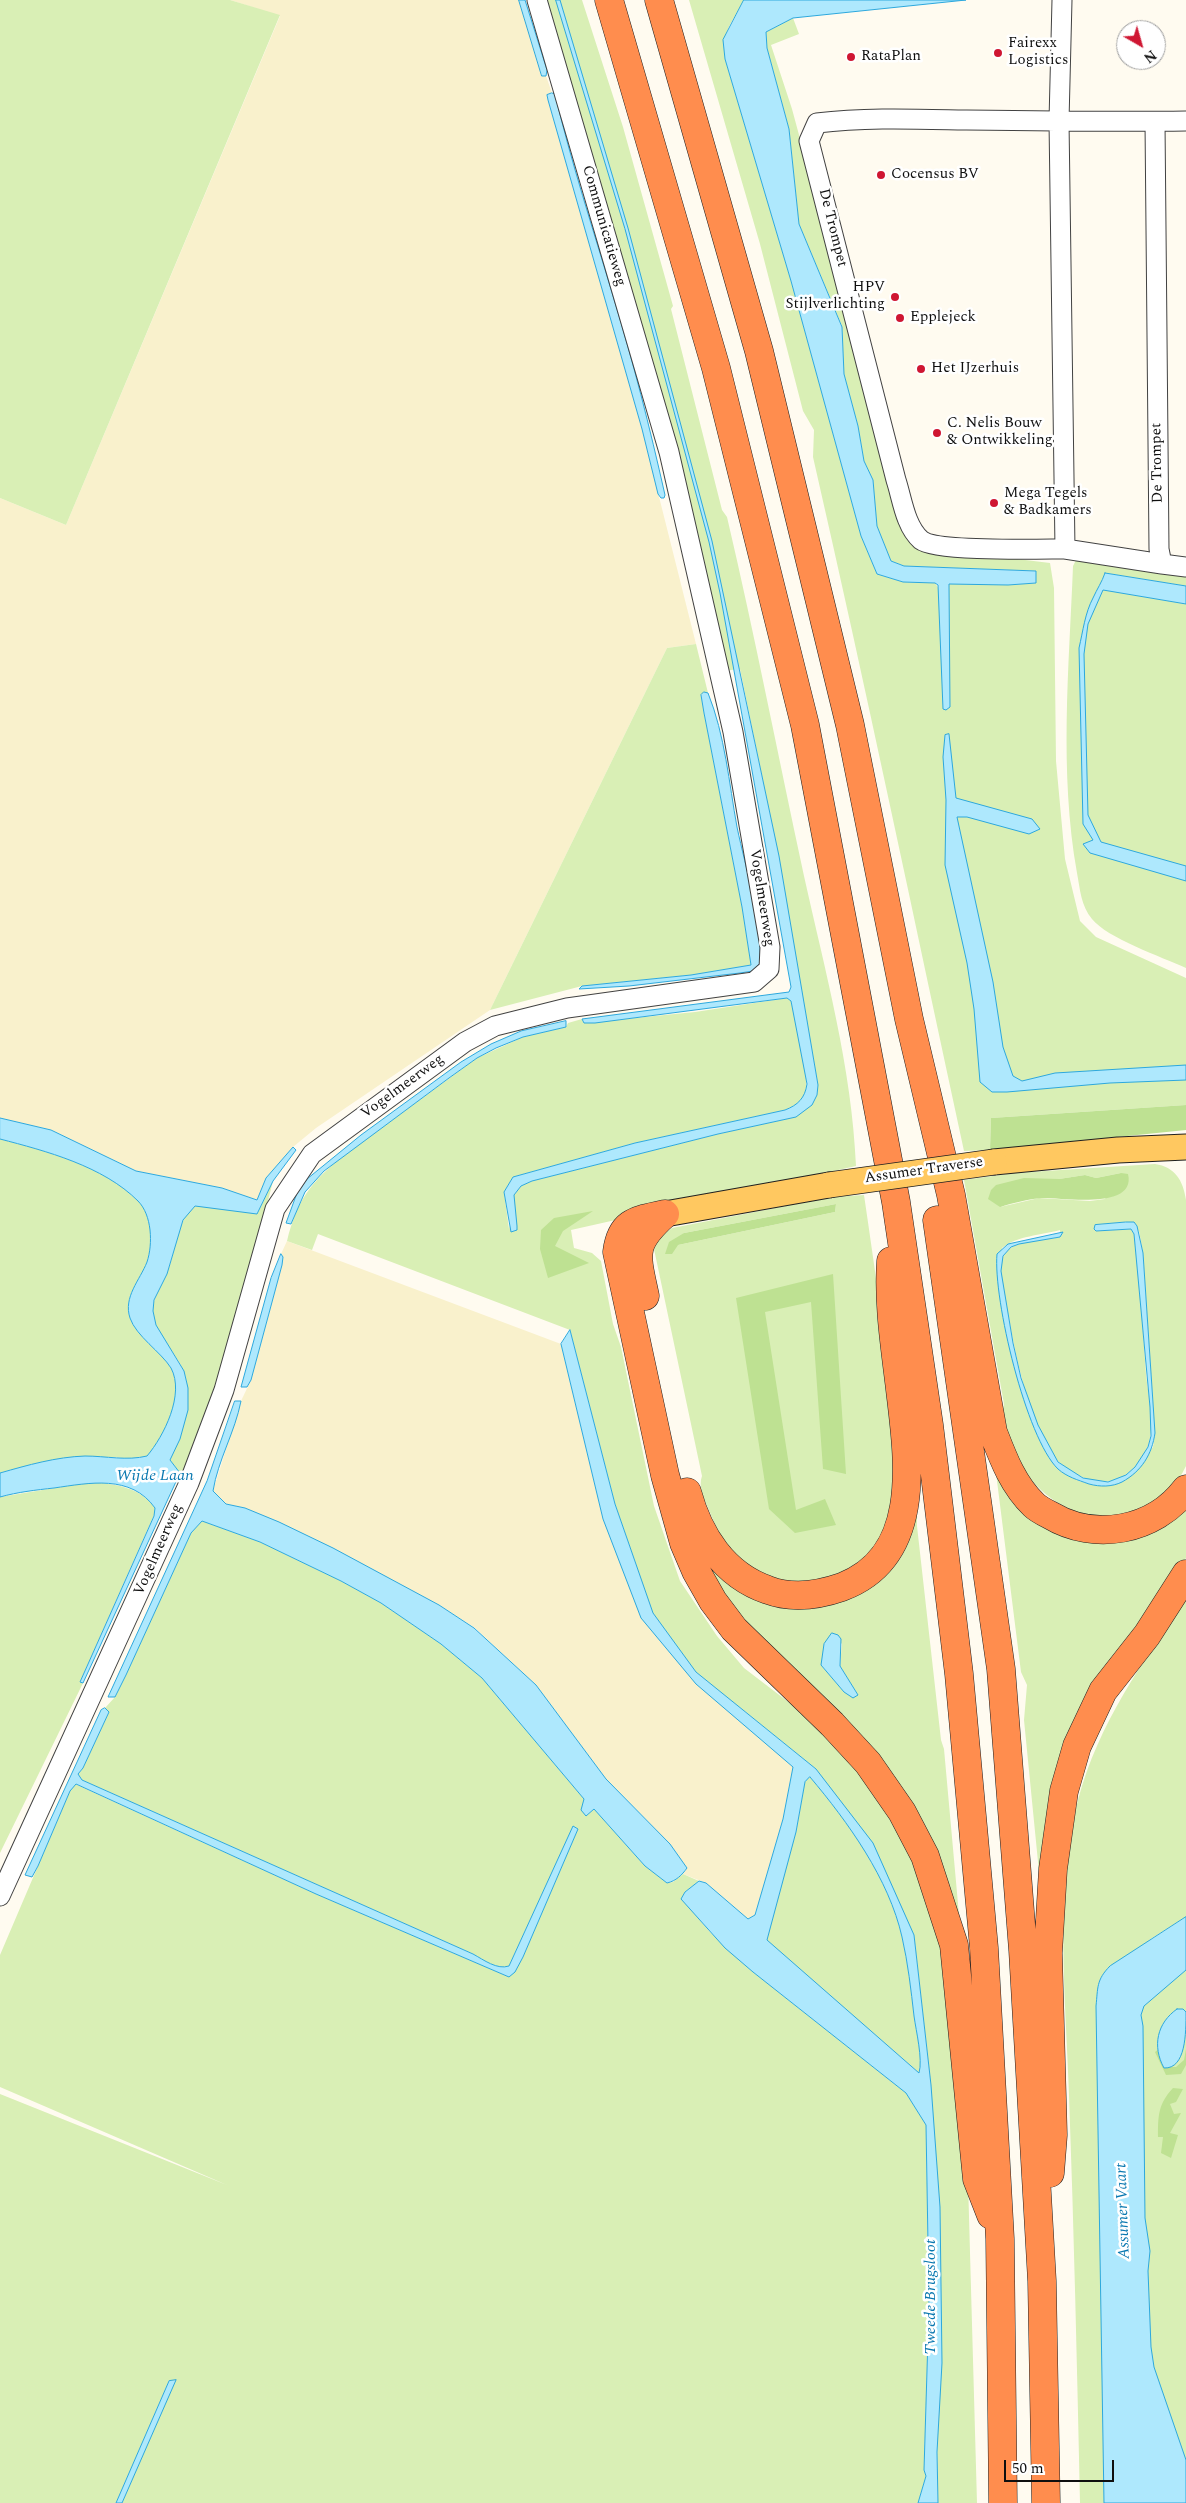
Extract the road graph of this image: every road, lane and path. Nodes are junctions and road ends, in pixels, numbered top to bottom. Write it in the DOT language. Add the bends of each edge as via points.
graph roads {
  1 [pos="537,0"];
  2 [pos="609,0"];
  3 [pos="659,0"];
  4 [pos="1062,0"];
  5 [pos="1058,121"];
  6 [pos="1155,122"];
  7 [pos="1186,122"];
  8 [pos="669,452"];
  9 [pos="1065,549"];
  10 [pos="1162,564"];
  11 [pos="1186,567"];
  12 [pos="908,1019"];
  13 [pos="1186,1147"];
  14 [pos="896,1202"];
  15 [pos="665,1214"];
  16 [pos="1186,1489"];
  17 [pos="1186,1574"];
  18 [pos="0,1896"];
  19 [pos="1000,2239"];
  20 [pos="1042,2281"];
  21 [pos="1003,2503"];
  22 [pos="1046,2503"];
  1 -- 8 [label="street, Communicatieweg"];
  2 -- 14 [label="highway" via="716,368 805,725"];
  3 -- 12 [label="highway" via="764,370 850,726"];
  4 -- 5 [label="street"];
  5 -- 6 [label="street, De Trompet"];
  5 -- 9 [label="street"];
  5 -- 9 [label="street, De Trompet" via="853,118 817,123 809,140 911,528 922,541 953,547"];
  6 -- 7 [label="street, De Trompet"];
  6 -- 10 [label="street, De Trompet" via="1159,549"];
  8 -- 18 [label="street, Vogelmeerweg" via="733,732 770,947 769,969 754,982 567,1008 495,1026 465,1042 312,1154 275,1208 224,1390 189,1483"];
  9 -- 10 [label="street, De Trompet"];
  10 -- 11 [label="street, De Trompet"];
  12 -- 16 [label="highway" via="951,1195 993,1432 1004,1462 1017,1484 1035,1506 1062,1523 1094,1531 1128,1528 1153,1518 1178,1500"];
  12 -- 20 [label="highway" via="1001,1669 1023,1950"];
  13 -- 15 [label="main road, Assumer Traverse, bridge" via="994,1162 829,1185"];
  14 -- 15 [label="highway" via="889,1282 908,1462 903,1512 897,1533 878,1562 847,1584 806,1595 772,1592 743,1579 713,1550 699,1527 688,1494 638,1265 641,1240"];
  14 -- 19 [label="highway" via="929,1425 960,1684 984,1948"];
  15 -- 19 [label="highway" via="628,1224 619,1238 617,1252 665,1475 684,1543 696,1572 734,1629 868,1763 902,1812 925,1856 954,1945 977,2179"];
  17 -- 20 [label="highway" via="1147,1635 1103,1691 1077,1746 1064,1791 1053,1868 1048,1953 1053,2135"];
  19 -- 21 [label="highway"];
  20 -- 22 [label="highway"];
}
